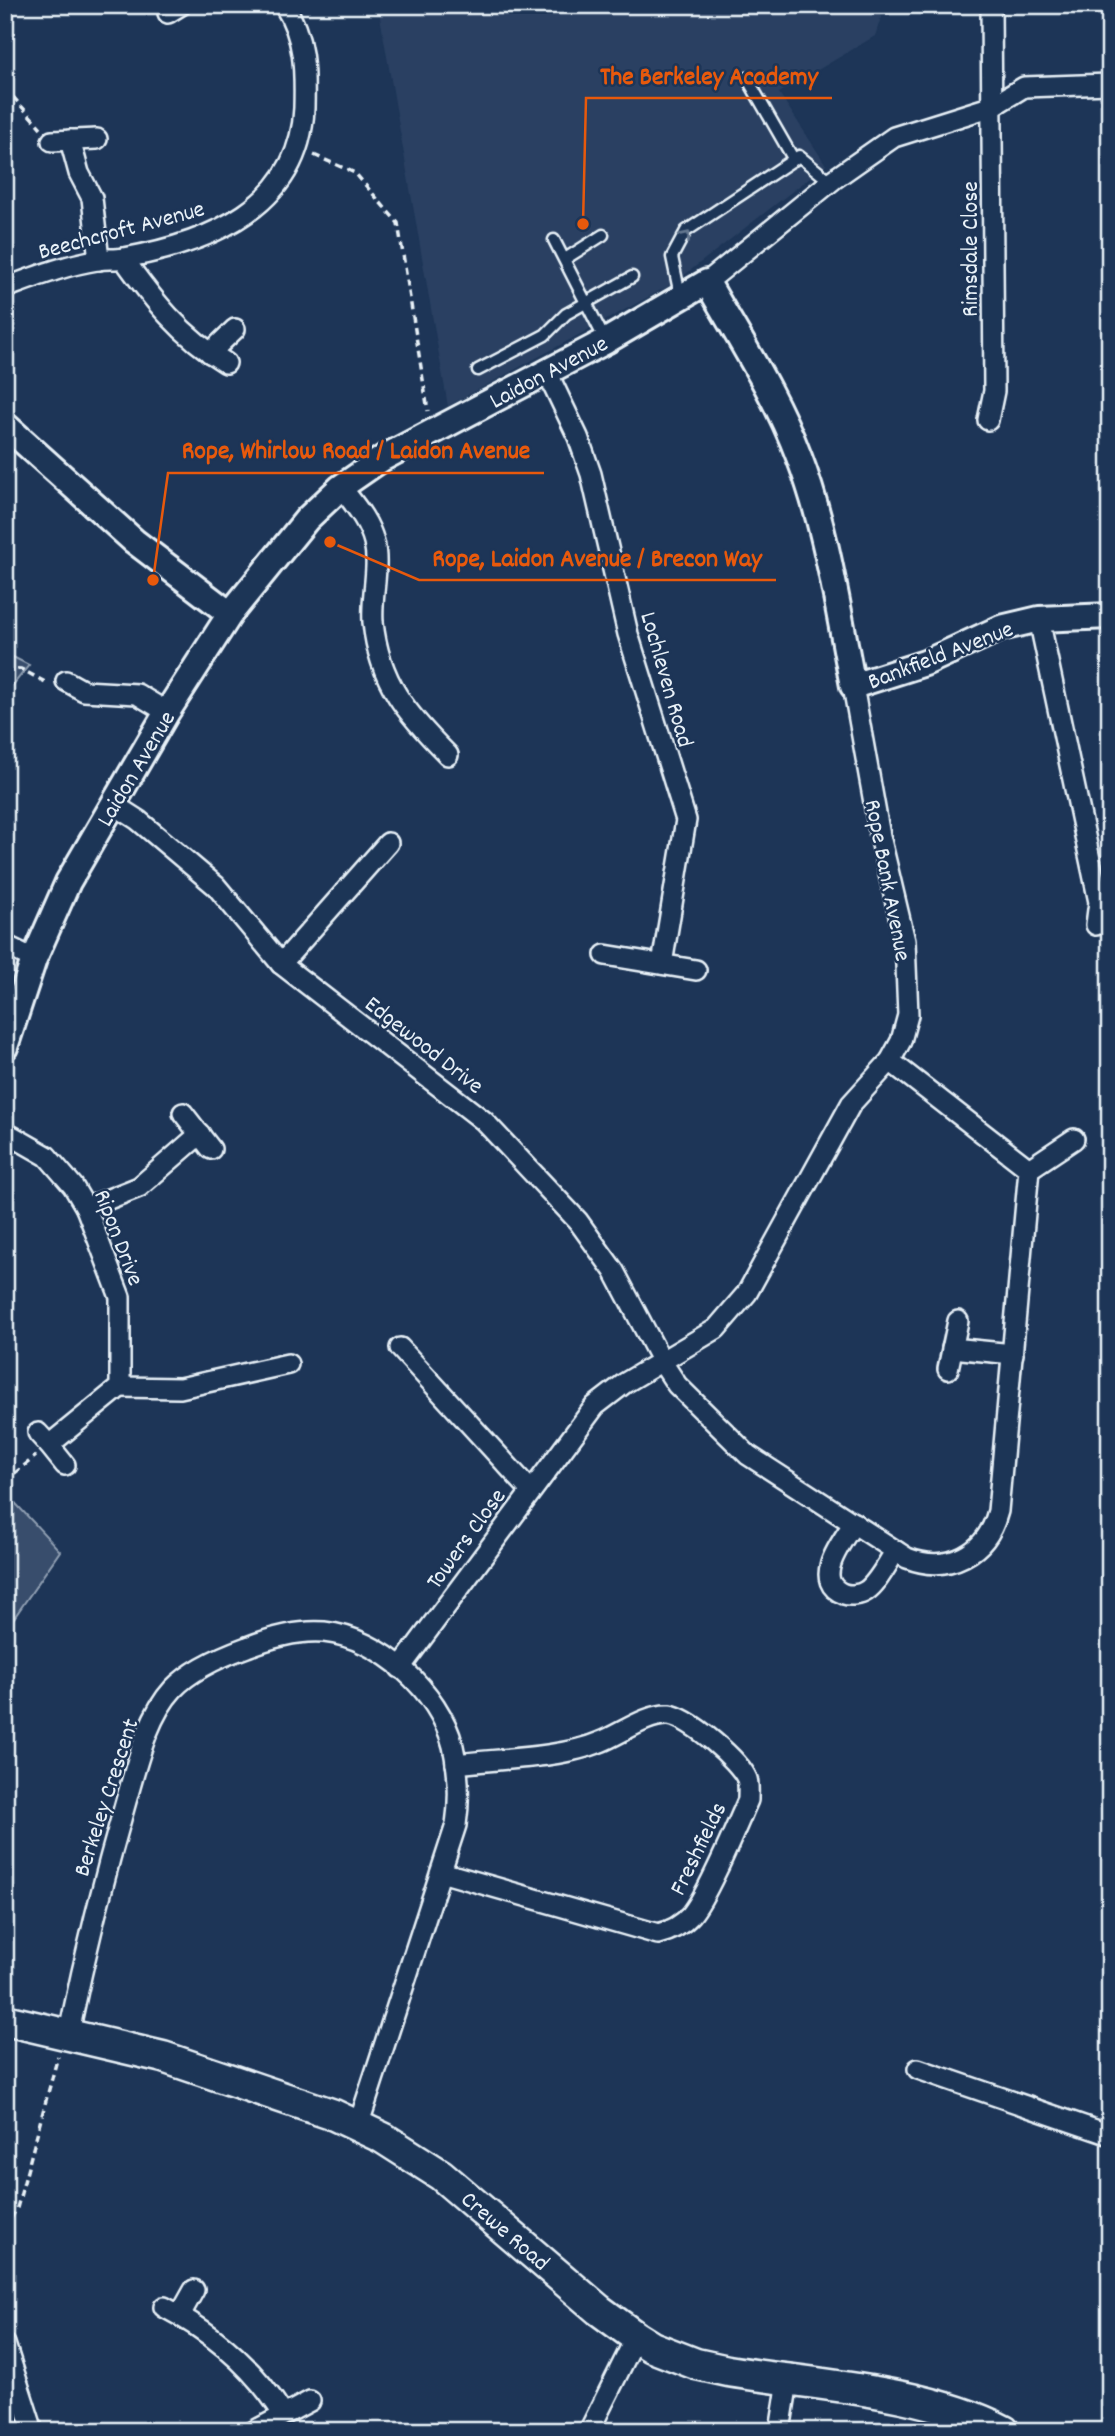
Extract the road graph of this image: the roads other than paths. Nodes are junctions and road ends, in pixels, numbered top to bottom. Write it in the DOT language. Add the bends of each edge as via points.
graph roads {
  1 [pos="284,5"];
  2 [pos="991,5"];
  3 [pos="747,78"];
  4 [pos="1110,84"];
  5 [pos="993,106"];
  6 [pos="97,139"];
  7 [pos="794,160"];
  8 [pos="831,182"];
  9 [pos="603,235"];
  10 [pos="554,240"];
  11 [pos="123,258"];
  12 [pos="99,260"];
  13 [pos="565,260"];
  14 [pos="632,277"];
  15 [pos="707,282"];
  16 [pos="5,288"];
  17 [pos="682,299"];
  18 [pos="586,301"];
  19 [pos="235,328"];
  20 [pos="606,341"];
  21 [pos="478,370"];
  22 [pos="547,372"];
  23 [pos="988,420"];
  24 [pos="5,425"];
  25 [pos="341,487"];
  26 [pos="230,614"];
  27 [pos="1110,616"];
  28 [pos="1038,619"];
  29 [pos="66,681"];
  30 [pos="853,686"];
  31 [pos="167,712"];
  32 [pos="448,755"];
  33 [pos="113,804"];
  34 [pos="388,843"];
  35 [pos="1104,902"];
  36 [pos="1096,925"];
  37 [pos="5,945"];
  38 [pos="605,955"];
  39 [pos="34,959"];
  40 [pos="281,964"];
  41 [pos="662,964"];
  42 [pos="696,970"];
  43 [pos="5,1047"];
  44 [pos="890,1061"];
  45 [pos="183,1113"];
  46 [pos="5,1132"];
  47 [pos="1074,1139"];
  48 [pos="1029,1169"];
  49 [pos="86,1208"];
  50 [pos="958,1321"];
  51 [pos="400,1348"];
  52 [pos="952,1348"];
  53 [pos="1013,1354"];
  54 [pos="662,1363"];
  55 [pos="288,1364"];
  56 [pos="948,1369"];
  57 [pos="120,1387"];
  58 [pos="65,1465"];
  59 [pos="530,1490"];
  60 [pos="854,1523"];
  61 [pos="896,1551"];
  62 [pos="400,1668"];
  63 [pos="456,1764"];
  64 [pos="441,1872"];
  65 [pos="5,2020"];
  66 [pos="69,2032"];
  67 [pos="918,2068"];
  68 [pos="358,2126"];
  69 [pos="1110,2136"];
  70 [pos="194,2290"];
  71 [pos="636,2337"];
  72 [pos="5,2344"];
  73 [pos="788,2381"];
  74 [pos="310,2401"];
  75 [pos="283,2414"];
  76 [pos="33,2431"];
  77 [pos="254,2431"];
  78 [pos="589,2431"];
  79 [pos="780,2431"];
  80 [pos="1004,2431"];
  1 -- 11 [label="street, Beechcroft Avenue" via="300,39 306,71 305,151 277,187 244,216 188,240"];
  2 -- 5 [label="street, Rimsdale Close"];
  3 -- 7 [label="lane"];
  4 -- 5 [label="street, Laidon Avenue" via="1024,87"];
  5 -- 8 [label="street, Laidon Avenue" via="894,138"];
  5 -- 23 [label="street, Rimsdale Close" via="1002,394"];
  6 -- 12 [label="street" via="61,140 92,198"];
  7 -- 8 [label="lane" via="799,156"];
  17 -- 7 [label="lane, one-way" via="672,257 686,231"];
  8 -- 15 [label="street, Laidon Avenue"];
  9 -- 13 [label="lane"];
  10 -- 13 [label="lane"];
  11 -- 12 [label="street, Beechcroft Avenue"];
  11 -- 19 [label="street" via="162,312 218,358"];
  12 -- 16 [label="street, Beechcroft Avenue"];
  13 -- 18 [label="lane"];
  14 -- 18 [label="lane"];
  15 -- 17 [label="street, Laidon Avenue"];
  15 -- 30 [label="street, Rope Bank Avenue" via="774,401 799,457 819,523"];
  17 -- 20 [label="street, Laidon Avenue"];
  18 -- 20 [label="lane"];
  18 -- 21 [label="lane" via="545,335"];
  20 -- 22 [label="street, Laidon Avenue"];
  22 -- 25 [label="street, Laidon Avenue" via="383,458"];
  22 -- 41 [label="street, Lochleven Road" via="591,474 628,634 686,820"];
  24 -- 26 [label="street" via="134,541"];
  25 -- 26 [label="street, Laidon Avenue" via="287,541"];
  25 -- 32 [label="street" via="366,521 374,543 374,624 390,682 408,715"];
  26 -- 31 [label="street, Laidon Avenue"];
  27 -- 28 [label="street, Bankfield Avenue"];
  28 -- 30 [label="street, Bankfield Avenue" via="1001,628 925,663"];
  28 -- 35 [label="street"];
  29 -- 31 [label="street" via="80,698 137,694"];
  30 -- 44 [label="street, Rope Bank Avenue" via="880,836 905,941 908,1015"];
  31 -- 33 [label="street, Laidon Avenue"];
  33 -- 39 [label="street, Laidon Avenue" via="68,882"];
  33 -- 40 [label="street, Edgewood Drive" via="216,886"];
  34 -- 40 [label="street"];
  35 -- 36 [label="street"];
  37 -- 39 [label="street"];
  38 -- 41 [label="street"];
  39 -- 43 [label="street, Laidon Avenue"];
  40 -- 54 [label="street, Edgewood Drive" via="484,1121 578,1221 614,1271"];
  41 -- 42 [label="street"];
  44 -- 48 [label="street"];
  44 -- 54 [label="street, Rope Bank Avenue" via="851,1104 747,1293 716,1329"];
  45 -- 49 [label="street" via="205,1142 138,1187"];
  46 -- 49 [label="street, Ripon Drive" via="47,1156"];
  47 -- 48 [label="street"];
  48 -- 53 [label="street, Edgewood Drive"];
  49 -- 57 [label="street, Ripon Drive" via="120,1297"];
  50 -- 52 [label="street"];
  51 -- 59 [label="street, Towers Close"];
  52 -- 53 [label="street"];
  52 -- 56 [label="street"];
  53 -- 61 [label="street, Edgewood Drive" via="998,1511 991,1531 968,1555 944,1564 919,1562"];
  54 -- 59 [label="street, Rope Bank Avenue" via="625,1382 595,1406"];
  54 -- 60 [label="street, Edgewood Drive" via="677,1385 748,1455"];
  55 -- 57 [label="street" via="180,1388"];
  57 -- 58 [label="street" via="43,1439"];
  59 -- 62 [label="street, Towers Close"];
  60 -- 61 [label="street, Edgewood Drive"];
  60 -- 61 [label="street" via="830,1564 830,1578 838,1590 851,1595 866,1591"];
  62 -- 63 [label="street, Berkeley Crescent" via="440,1715"];
  62 -- 66 [label="street, Berkeley Crescent" via="363,1644 311,1632 233,1652 174,1689 150,1730 133,1778 103,1879"];
  63 -- 64 [label="street, Berkeley Crescent" via="460,1795 456,1825"];
  63 -- 64 [label="street, Freshfields" via="581,1748 666,1715 699,1728 743,1773 748,1800 698,1905 683,1922 658,1934"];
  64 -- 68 [label="street, Berkeley Crescent"];
  65 -- 66 [label="main road, Crewe Road"];
  66 -- 68 [label="main road, Crewe Road" via="226,2077"];
  67 -- 69 [label="street"];
  68 -- 71 [label="main road, Crewe Road" via="442,2175"];
  70 -- 75 [label="street" via="172,2311 254,2372"];
  71 -- 73 [label="main road, Crewe Road" via="696,2364"];
  71 -- 78 [label="street"];
  72 -- 76 [label="street"];
  73 -- 79 [label="street"];
  73 -- 80 [label="main road, Crewe Road" via="920,2401 962,2411"];
  74 -- 75 [label="street"];
  75 -- 77 [label="street"];
}
